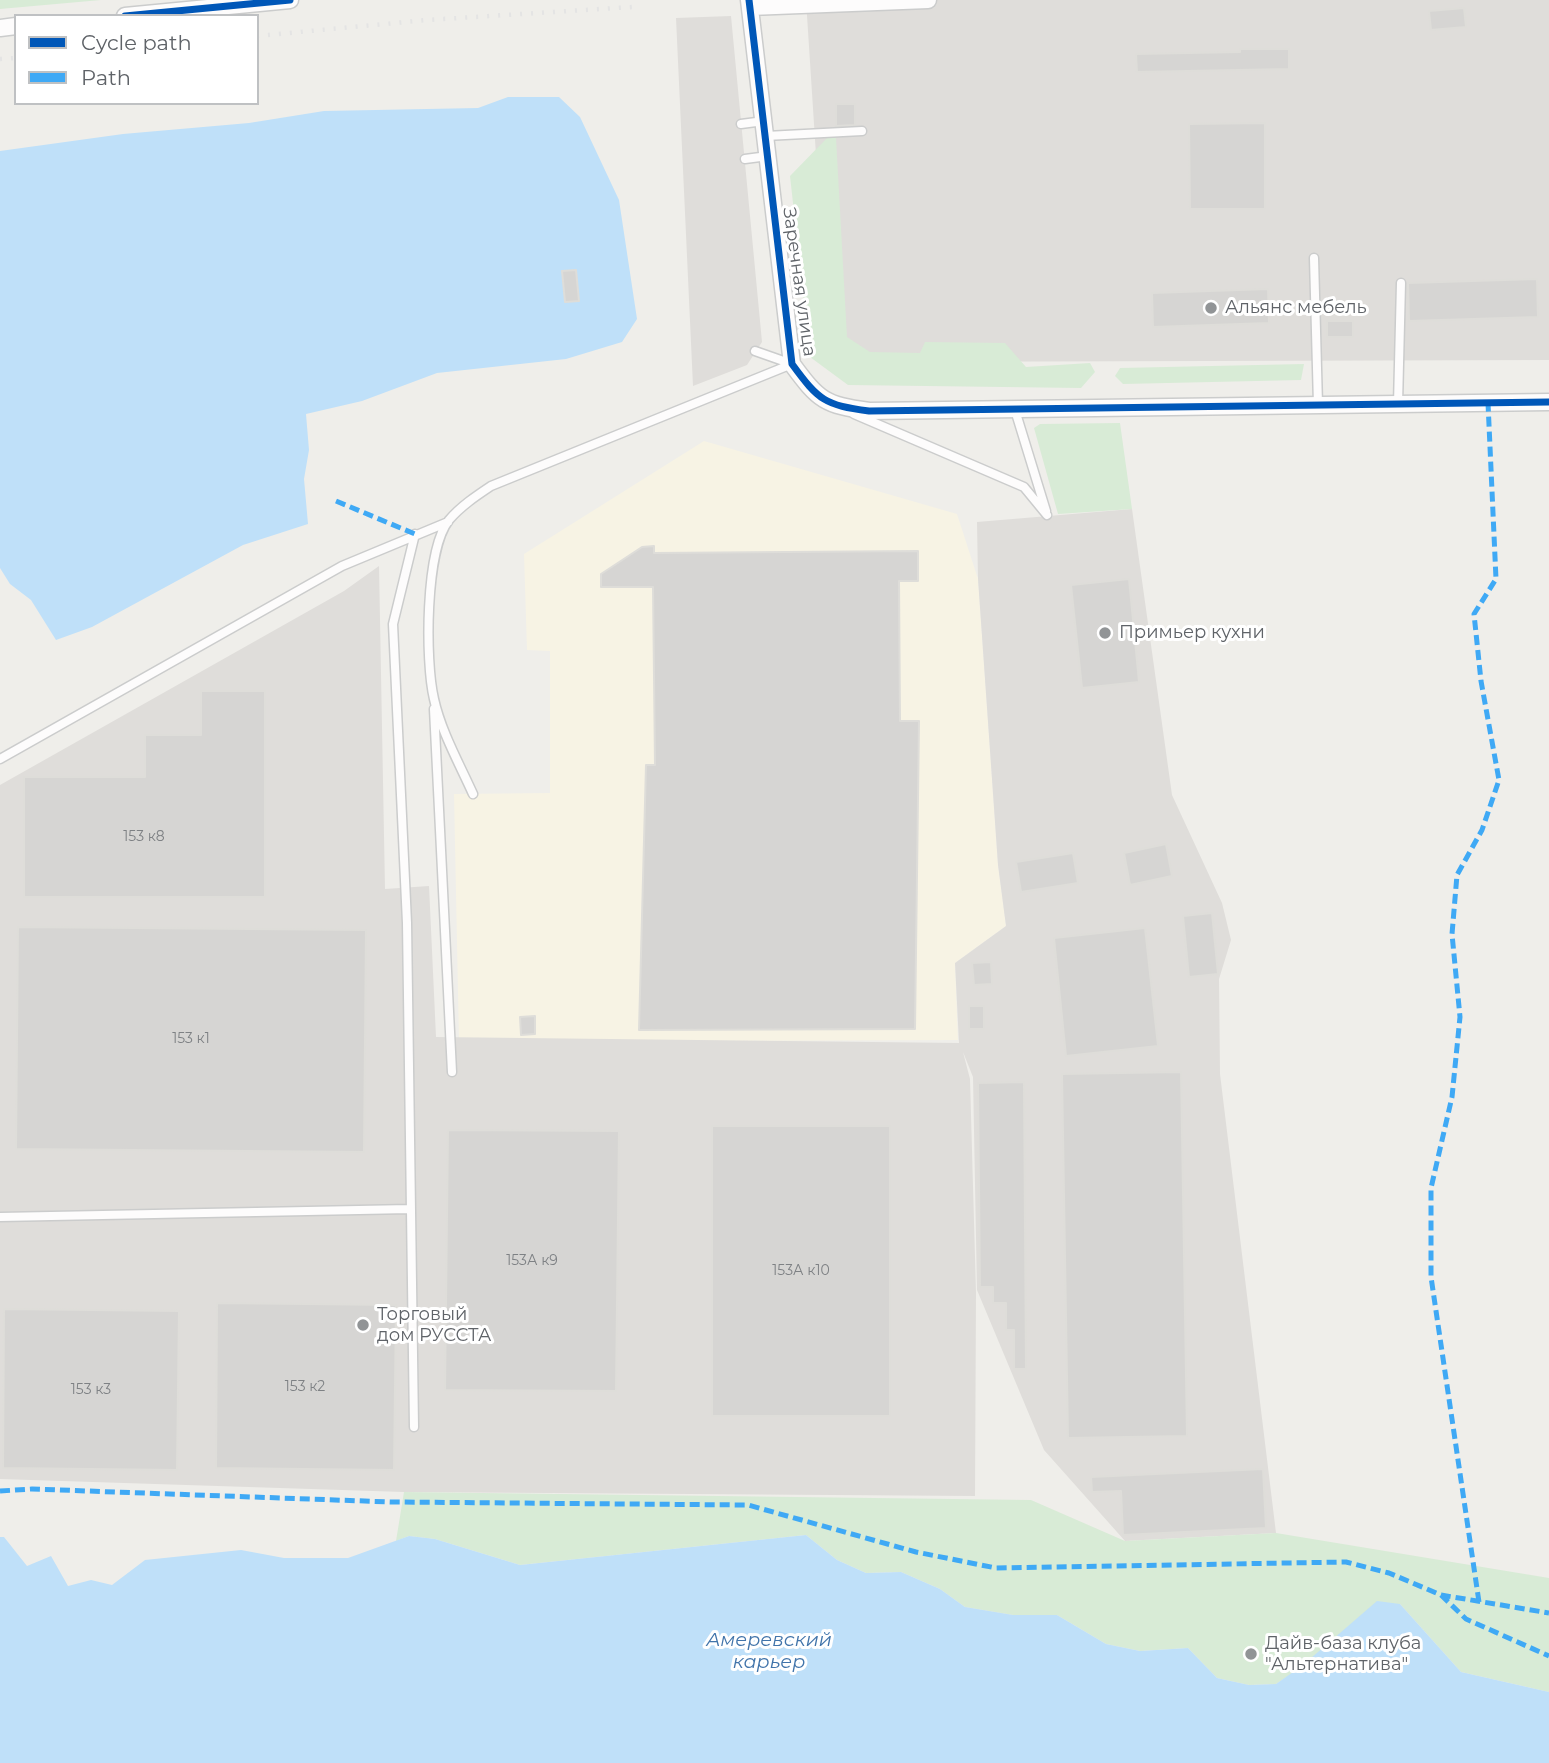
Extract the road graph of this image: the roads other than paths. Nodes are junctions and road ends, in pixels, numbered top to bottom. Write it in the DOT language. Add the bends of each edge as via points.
graph roads {
  1 [pos="290,0"];
  2 [pos="928,0"];
  3 [pos="750,3"];
  4 [pos="146,14"];
  5 [pos="741,124"];
  6 [pos="765,128"];
  7 [pos="862,131"];
  8 [pos="768,156"];
  9 [pos="745,159"];
  10 [pos="1314,258"];
  11 [pos="1401,283"];
  12 [pos="755,352"];
  13 [pos="792,364"];
  14 [pos="1549,402"];
  15 [pos="1398,404"];
  16 [pos="1318,405"];
  17 [pos="835,406"];
  18 [pos="1015,410"];
  19 [pos="448,522"];
  20 [pos="415,534"];
  21 [pos="433,699"];
  22 [pos="0,759"];
  23 [pos="473,794"];
  24 [pos="452,1072"];
  25 [pos="410,1209"];
  26 [pos="0,1217"];
  27 [pos="414,1427"];
  1 -- 4 [label="street"];
  2 -- 3 [label="street"];
  3 -- 6 [label="street, Заречная улица"];
  5 -- 6 [label="lane"];
  6 -- 7 [label="lane"];
  6 -- 8 [label="street, Заречная улица"];
  8 -- 9 [label="lane"];
  8 -- 13 [label="street, Заречная улица"];
  10 -- 16 [label="lane"];
  11 -- 15 [label="lane"];
  12 -- 13 [label="lane"];
  13 -- 17 [label="street, Заречная улица" via="813,393"];
  13 -- 19 [label="lane" via="491,486"];
  14 -- 15 [label="street, Заречная улица"];
  15 -- 16 [label="street, Заречная улица"];
  16 -- 18 [label="street, Заречная улица"];
  17 -- 18 [label="street, Заречная улица" via="869,411"];
  17 -- 18 [label="lane" via="1024,487 1046,515"];
  19 -- 20 [label="lane"];
  19 -- 21 [label="lane" via="434,554 428,632"];
  20 -- 22 [label="lane" via="342,566"];
  20 -- 25 [label="lane" via="393,624 407,923"];
  21 -- 23 [label="lane"];
  21 -- 24 [label="lane"];
  25 -- 26 [label="lane"];
  25 -- 27 [label="lane"];
}
